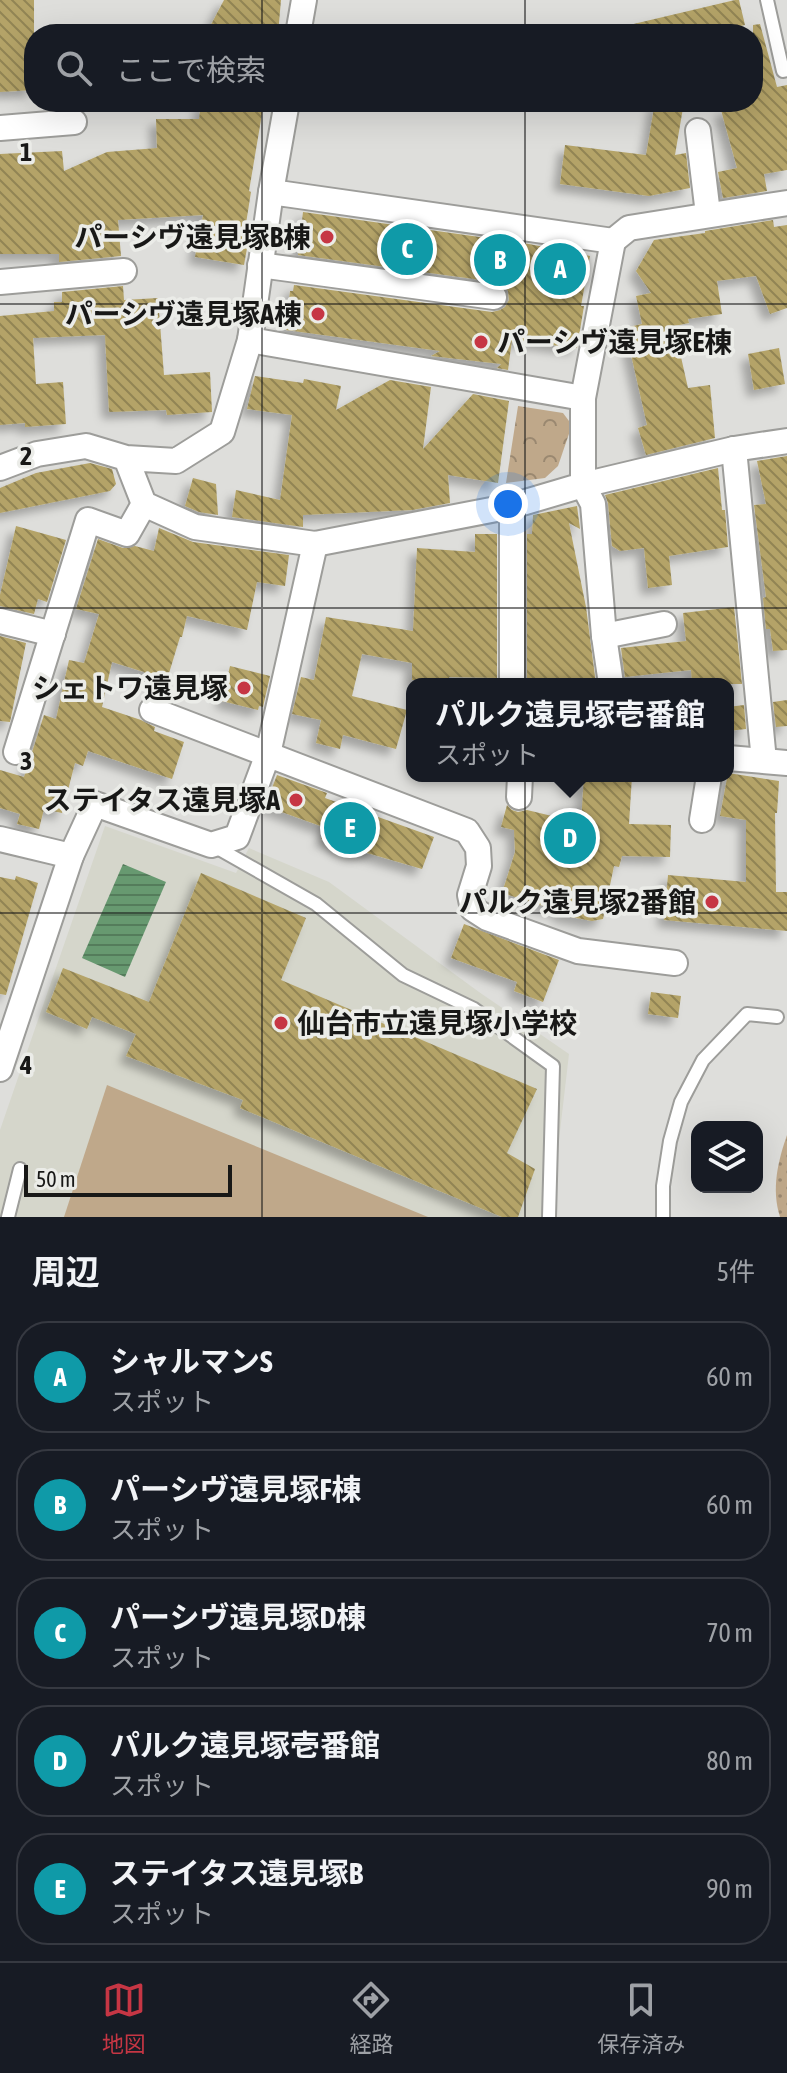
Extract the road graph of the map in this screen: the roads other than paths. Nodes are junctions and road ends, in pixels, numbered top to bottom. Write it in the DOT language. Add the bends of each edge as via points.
graph roads {
  1 [pos="304,0"];
  2 [pos="767,0"];
  3 [pos="300,24"];
  4 [pos="787,70"];
  5 [pos="285,112"];
  6 [pos="74,122"];
  7 [pos="0,128"];
  8 [pos="698,131"];
  9 [pos="271,192"];
  10 [pos="787,203"];
  11 [pos="708,214"];
  12 [pos="613,241"];
  13 [pos="260,265"];
  14 [pos="124,271"];
  15 [pos="0,282"];
  16 [pos="494,297"];
  17 [pos="250,340"];
  18 [pos="583,398"];
  19 [pos="787,441"];
  20 [pos="734,449"];
  21 [pos="126,458"];
  22 [pos="0,468"];
  23 [pos="583,485"];
  24 [pos="144,504"];
  25 [pos="512,506"];
  26 [pos="315,544"];
  27 [pos="0,621"];
  28 [pos="664,624"];
  29 [pos="53,634"];
  30 [pos="604,636"];
  31 [pos="512,678"];
  32 [pos="610,678"];
  33 [pos="152,710"];
  34 [pos="16,752"];
  35 [pos="268,754"];
  36 [pos="734,759"];
  37 [pos="775,762"];
  38 [pos="708,782"];
  39 [pos="702,820"];
  40 [pos="0,839"];
  41 [pos="211,845"];
  42 [pos="71,856"];
  43 [pos="675,963"];
  44 [pos="777,1017"];
  45 [pos="4,1038"];
  46 [pos="0,1069"];
  47 [pos="20,1169"];
  48 [pos="8,1217"];
  49 [pos="549,1217"];
  50 [pos="663,1217"];
  1 -- 3 [label="street"];
  2 -- 4 [label="lane" via="783,71"];
  5 -- 9 [label="street"];
  6 -- 7 [label="street"];
  8 -- 11 [label="street"];
  9 -- 12 [label="street"];
  9 -- 13 [label="street"];
  10 -- 11 [label="street"];
  11 -- 12 [label="street" via="629,228"];
  12 -- 18 [label="street"];
  13 -- 16 [label="street"];
  13 -- 17 [label="street"];
  14 -- 15 [label="street"];
  17 -- 18 [label="street"];
  17 -- 21 [label="street" via="222,432 176,461"];
  18 -- 23 [label="street"];
  19 -- 20 [label="street"];
  20 -- 23 [label="street"];
  20 -- 37 [label="street"];
  21 -- 22 [label="street" via="86,446 37,454"];
  21 -- 24 [label="street"];
  23 -- 25 [label="street"];
  23 -- 30 [label="street" via="593,504"];
  24 -- 26 [label="street" via="195,527"];
  24 -- 29 [label="street" via="127,534 88,520"];
  25 -- 26 [label="street"];
  25 -- 31 [label="street"];
  26 -- 35 [label="street"];
  27 -- 29 [label="street"];
  28 -- 30 [label="street"];
  29 -- 34 [label="street"];
  30 -- 32 [label="street"];
  33 -- 35 [label="street"];
  35 -- 41 [label="street" via="237,837"];
  35 -- 43 [label="street" via="467,831 478,848 479,866 470,895 473,909 487,918 578,951"];
  36 -- 37 [label="street"];
  38 -- 39 [label="street"];
  40 -- 42 [label="street"];
  41 -- 42 [label="street" via="95,804"];
  41 -- 49 [label="lane" via="316,904 403,975 474,1009 553,1066"];
  42 -- 45 [label="street"];
  44 -- 50 [label="lane" via="747,1014 703,1060 681,1102 670,1141"];
  45 -- 46 [label="street"];
  47 -- 48 [label="lane"];
}
